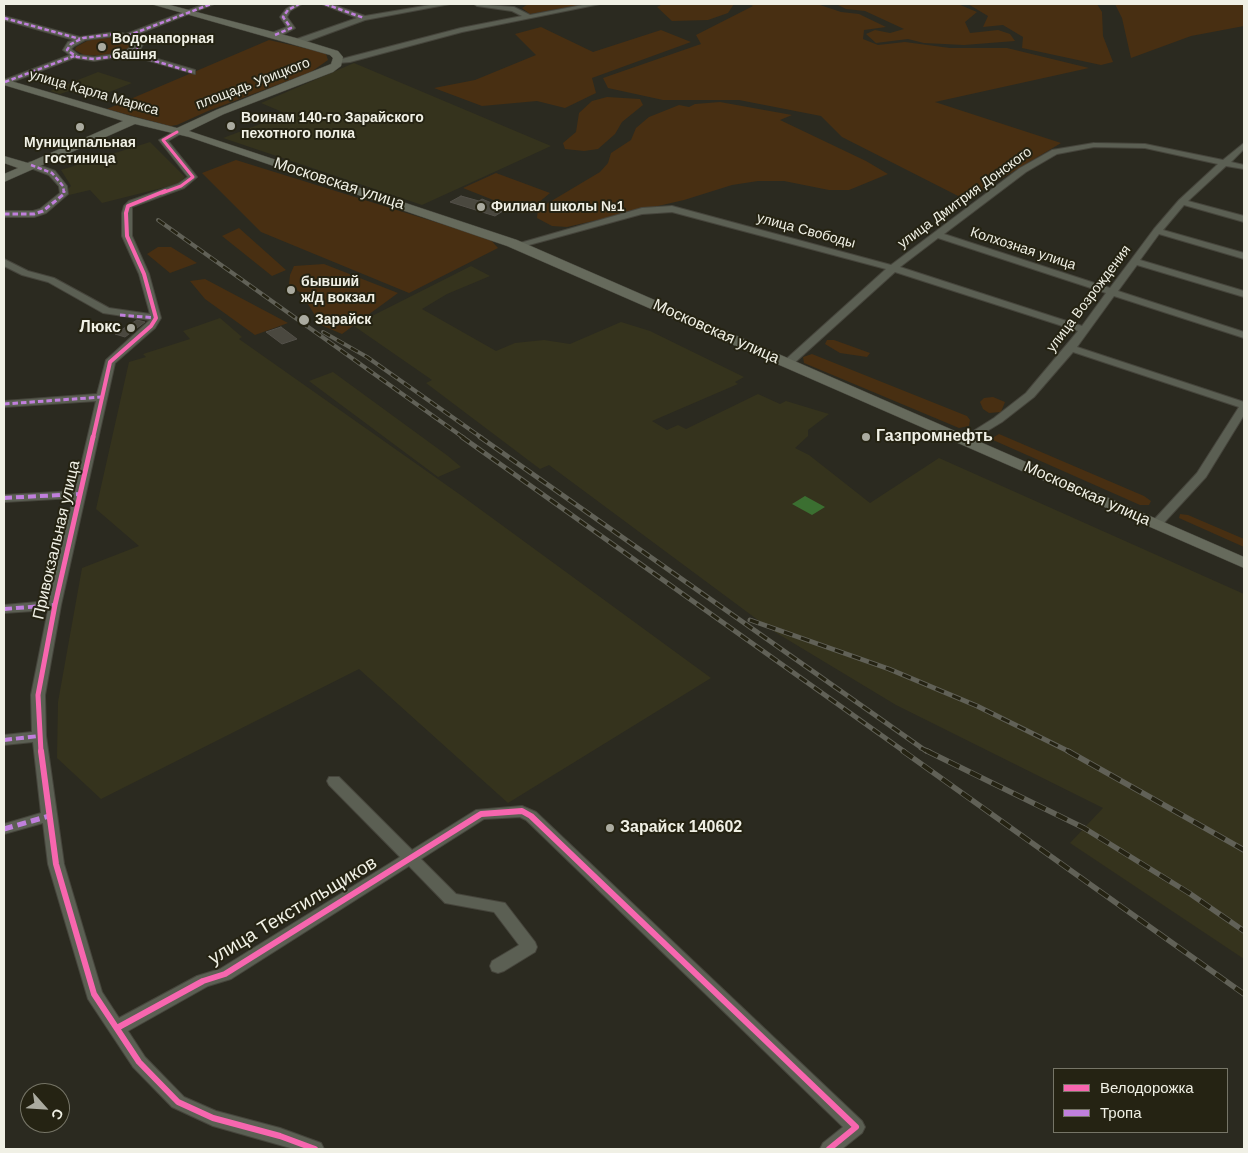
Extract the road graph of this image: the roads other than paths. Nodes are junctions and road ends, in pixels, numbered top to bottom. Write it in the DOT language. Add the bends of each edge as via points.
graph roads {
  1 [pos="156,4"];
  2 [pos="211,4"];
  3 [pos="299,4"];
  4 [pos="325,4"];
  5 [pos="447,4"];
  6 [pos="598,4"];
  7 [pos="481,5"];
  8 [pos="187,12"];
  9 [pos="527,16"];
  10 [pos="4,18"];
  11 [pos="364,18"];
  12 [pos="275,35"];
  13 [pos="127,36"];
  14 [pos="80,39"];
  15 [pos="297,42"];
  16 [pos="128,53"];
  17 [pos="74,56"];
  18 [pos="338,61"];
  19 [pos="192,72"];
  20 [pos="4,83"];
  21 [pos="133,121"];
  22 [pos="176,132"];
  23 [pos="1244,146"];
  24 [pos="4,159"];
  25 [pos="1224,162"];
  26 [pos="29,166"];
  27 [pos="1244,167"];
  28 [pos="4,178"];
  29 [pos="1182,202"];
  30 [pos="4,214"];
  31 [pos="1244,219"];
  32 [pos="1156,231"];
  33 [pos="937,235"];
  34 [pos="518,245"];
  35 [pos="1244,256"];
  36 [pos="4,262"];
  37 [pos="1136,262"];
  38 [pos="893,268"];
  39 [pos="1113,293"];
  40 [pos="1244,294"];
  41 [pos="156,318"];
  42 [pos="1084,330"];
  43 [pos="1244,334"];
  44 [pos="1071,348"];
  45 [pos="788,363"];
  46 [pos="102,397"];
  47 [pos="4,404"];
  48 [pos="1244,406"];
  49 [pos="965,440"];
  50 [pos="80,494"];
  51 [pos="4,498"];
  52 [pos="1156,524"];
  53 [pos="1244,563"];
  54 [pos="55,605"];
  55 [pos="4,609"];
  56 [pos="39,736"];
  57 [pos="4,740"];
  58 [pos="334,781"];
  59 [pos="49,816"];
  60 [pos="4,829"];
  61 [pos="411,858"];
  62 [pos="498,966"];
  63 [pos="116,1028"];
  64 [pos="315,1149"];
  65 [pos="829,1149"];
  1 -- 8 [label="main road"];
  2 -- 8 [label="street"];
  3 -- 12 [label="street" via="283,17 291,28"];
  4 -- 11 [label="street"];
  5 -- 11 [label="street"];
  6 -- 9 [label="street"];
  7 -- 9 [label="street" via="514,9"];
  8 -- 12 [label="main road"];
  8 -- 13 [label="street"];
  9 -- 18 [label="street"];
  10 -- 14 [label="street"];
  11 -- 15 [label="street"];
  12 -- 15 [label="main road"];
  13 -- 14 [label="street"];
  13 -- 16 [label="street" via="139,44"];
  14 -- 17 [label="street" via="68,47 68,53"];
  15 -- 18 [label="main road" via="334,53"];
  16 -- 17 [label="street" via="94,59"];
  16 -- 19 [label="street"];
  17 -- 20 [label="street"];
  18 -- 22 [label="main road, площадь Урицкого" via="336,66 312,78"];
  20 -- 21 [label="main road, улица Карла Маркса"];
  21 -- 22 [label="main road, улица Карла Маркса"];
  21 -- 26 [label="main road"];
  22 -- 34 [label="main road, Московская улица"];
  22 -- 41 [label="street" via="163,140 193,177 181,186 132,203 126,213 127,236 144,274"];
  23 -- 25 [label="street, улица Возрождения"];
  24 -- 26 [label="main road"];
  25 -- 27 [label="street, улица Дмитрия Донского"];
  25 -- 29 [label="street, улица Возрождения"];
  25 -- 33 [label="street, улица Дмитрия Донского" via="1145,146 1094,144 1068,149 1023,170"];
  26 -- 28 [label="main road"];
  26 -- 30 [label="street" via="52,173 63,186 64,194 34,214"];
  29 -- 31 [label="street"];
  29 -- 32 [label="street, улица Возрождения"];
  32 -- 35 [label="street"];
  32 -- 37 [label="street, улица Возрождения"];
  33 -- 38 [label="street, улица Дмитрия Донского"];
  33 -- 39 [label="street, Колхозная улица"];
  34 -- 38 [label="street, улица Свободы" via="661,208"];
  34 -- 45 [label="main road, Московская улица"];
  36 -- 41 [label="street" via="25,273 51,280 106,312"];
  37 -- 39 [label="street, улица Возрождения"];
  37 -- 40 [label="street"];
  38 -- 42 [label="street, улица Свободы"];
  38 -- 45 [label="street, улица Дмитрия Донского"];
  39 -- 42 [label="street, улица Возрождения"];
  39 -- 43 [label="street, Колхозная улица"];
  41 -- 46 [label="street, Привокзальная улица" via="110,362"];
  42 -- 44 [label="street, улица Возрождения"];
  44 -- 48 [label="street"];
  44 -- 49 [label="street, улица Возрождения" via="1030,395"];
  45 -- 49 [label="main road, Московская улица"];
  46 -- 47 [label="street"];
  46 -- 50 [label="street, Привокзальная улица"];
  48 -- 52 [label="street" via="1202,475"];
  49 -- 52 [label="main road, Московская улица"];
  50 -- 51 [label="street"];
  50 -- 54 [label="street, Привокзальная улица"];
  52 -- 53 [label="main road, Московская улица"];
  54 -- 55 [label="street"];
  54 -- 56 [label="street, Привокзальная улица" via="38,695"];
  56 -- 57 [label="street"];
  56 -- 59 [label="street, Привокзальная улица"];
  58 -- 61 [label="street"];
  59 -- 60 [label="street"];
  59 -- 63 [label="street, Привокзальная улица" via="56,864 94,994"];
  61 -- 62 [label="street" via="451,899 499,906 529,947"];
  61 -- 63 [label="street, улица Текстильщиков" via="225,974 202,981"];
  61 -- 65 [label="street, улица Текстильщиков" via="481,814 528,813 856,1127"];
  63 -- 64 [label="street, Привокзальная улица" via="139,1062 178,1102 213,1118"];
}
